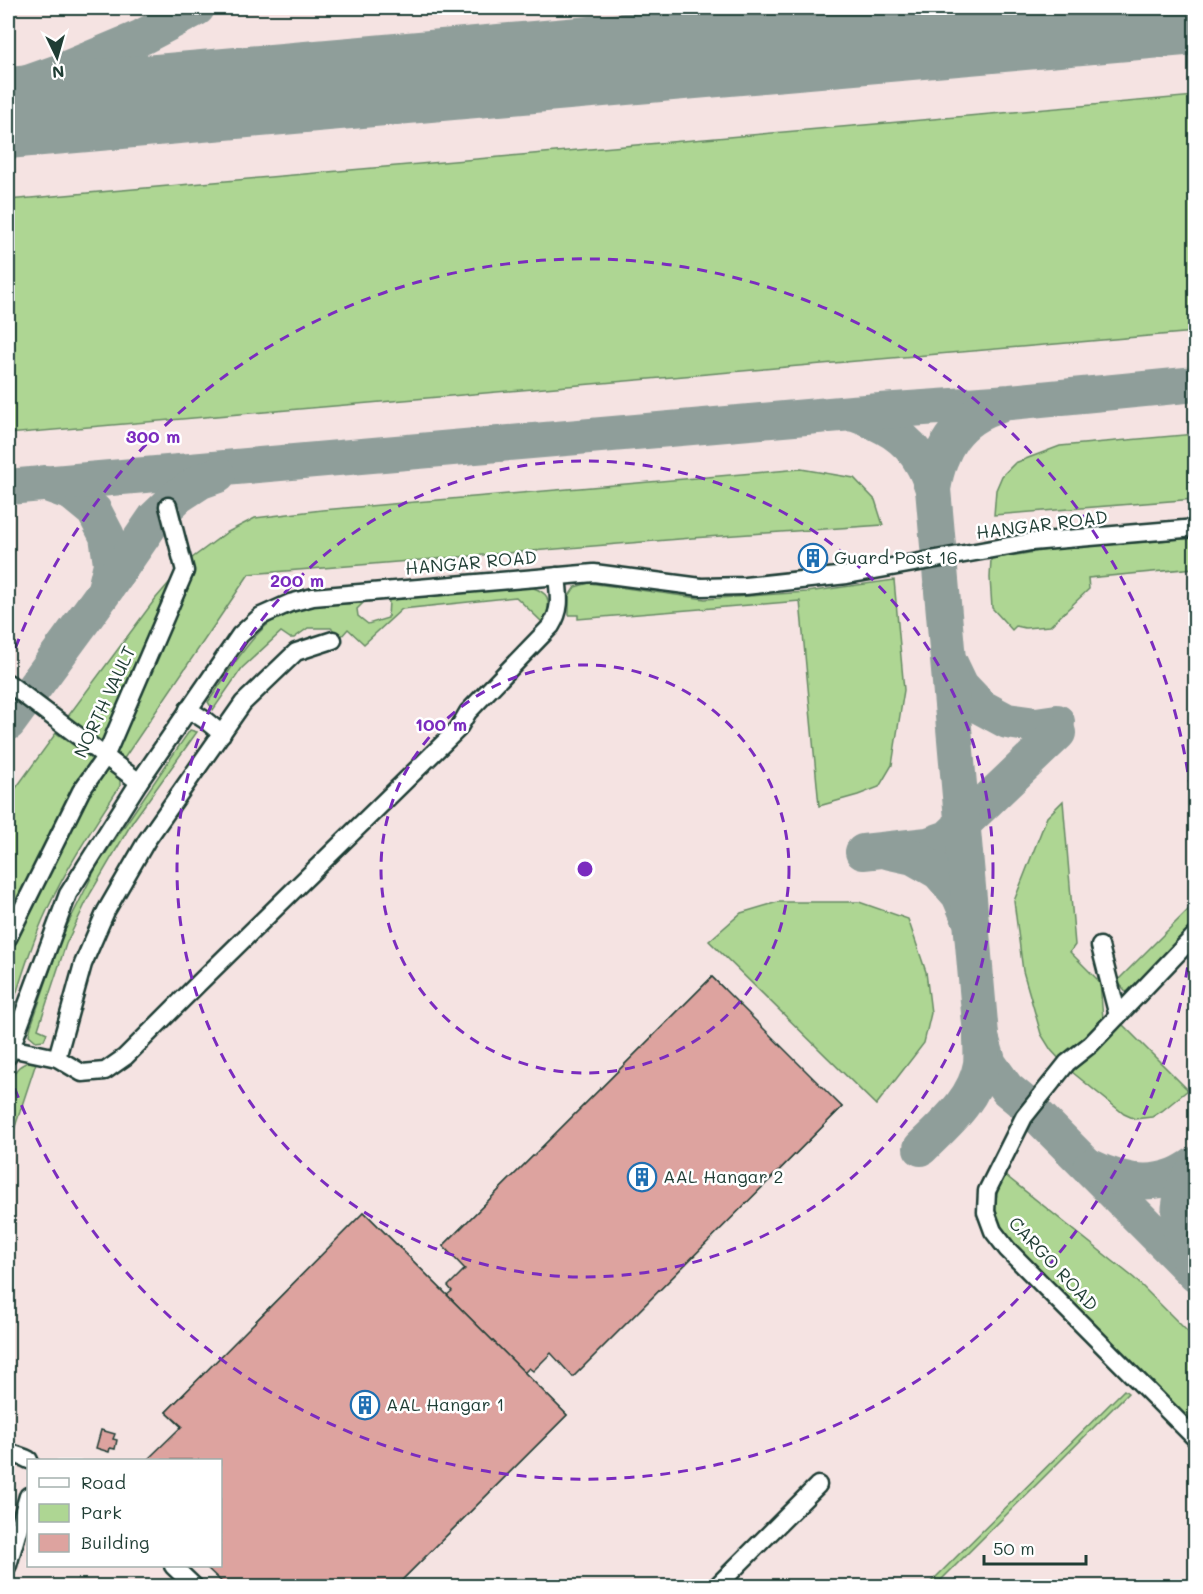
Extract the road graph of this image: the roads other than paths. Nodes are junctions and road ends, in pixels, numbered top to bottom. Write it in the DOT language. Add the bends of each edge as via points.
graph roads {
  1 [pos="168,506"];
  2 [pos="1196,528"];
  3 [pos="557,576"];
  4 [pos="333,640"];
  5 [pos="8,682"];
  6 [pos="188,709"];
  7 [pos="222,734"];
  8 [pos="105,757"];
  9 [pos="139,782"];
  10 [pos="1196,934"];
  11 [pos="8,938"];
  12 [pos="1100,946"];
  13 [pos="1118,1016"];
  14 [pos="9,1052"];
  15 [pos="57,1058"];
  16 [pos="1196,1439"];
  17 [pos="8,1452"];
  18 [pos="27,1460"];
  19 [pos="818,1485"];
  20 [pos="27,1499"];
  21 [pos="8,1565"];
  22 [pos="174,1567"];
  23 [pos="194,1587"];
  24 [pos="717,1587"];
  1 -- 8 [label="street, NORTH VAULT" via="184,571"];
  2 -- 3 [label="street, HANGAR ROAD" via="1031,542 847,575 745,586 701,587 594,573"];
  3 -- 6 [label="street, HANGAR ROAD" via="313,597 290,603 261,616 240,635"];
  3 -- 15 [label="street" via="560,604 551,627 468,712 458,729 125,1057 105,1071 82,1073"];
  4 -- 7 [label="street" via="296,652 243,704"];
  5 -- 8 [label="street"];
  6 -- 7 [label="street"];
  6 -- 9 [label="street, HANGAR ROAD"];
  7 -- 15 [label="street" via="147,840 106,910 83,964"];
  8 -- 9 [label="street"];
  8 -- 11 [label="street, NORTH VAULT" via="81,791"];
  9 -- 14 [label="street, HANGAR ROAD" via="68,894"];
  10 -- 13 [label="street, CARGO ROAD"];
  12 -- 13 [label="street"];
  13 -- 16 [label="street, CARGO ROAD" via="1067,1063 1024,1117 987,1191 986,1212 993,1231 1007,1249"];
  14 -- 15 [label="street"];
  17 -- 18 [label="street"];
  19 -- 24 [label="street"];
  20 -- 21 [label="street"];
  22 -- 23 [label="street"];
}
